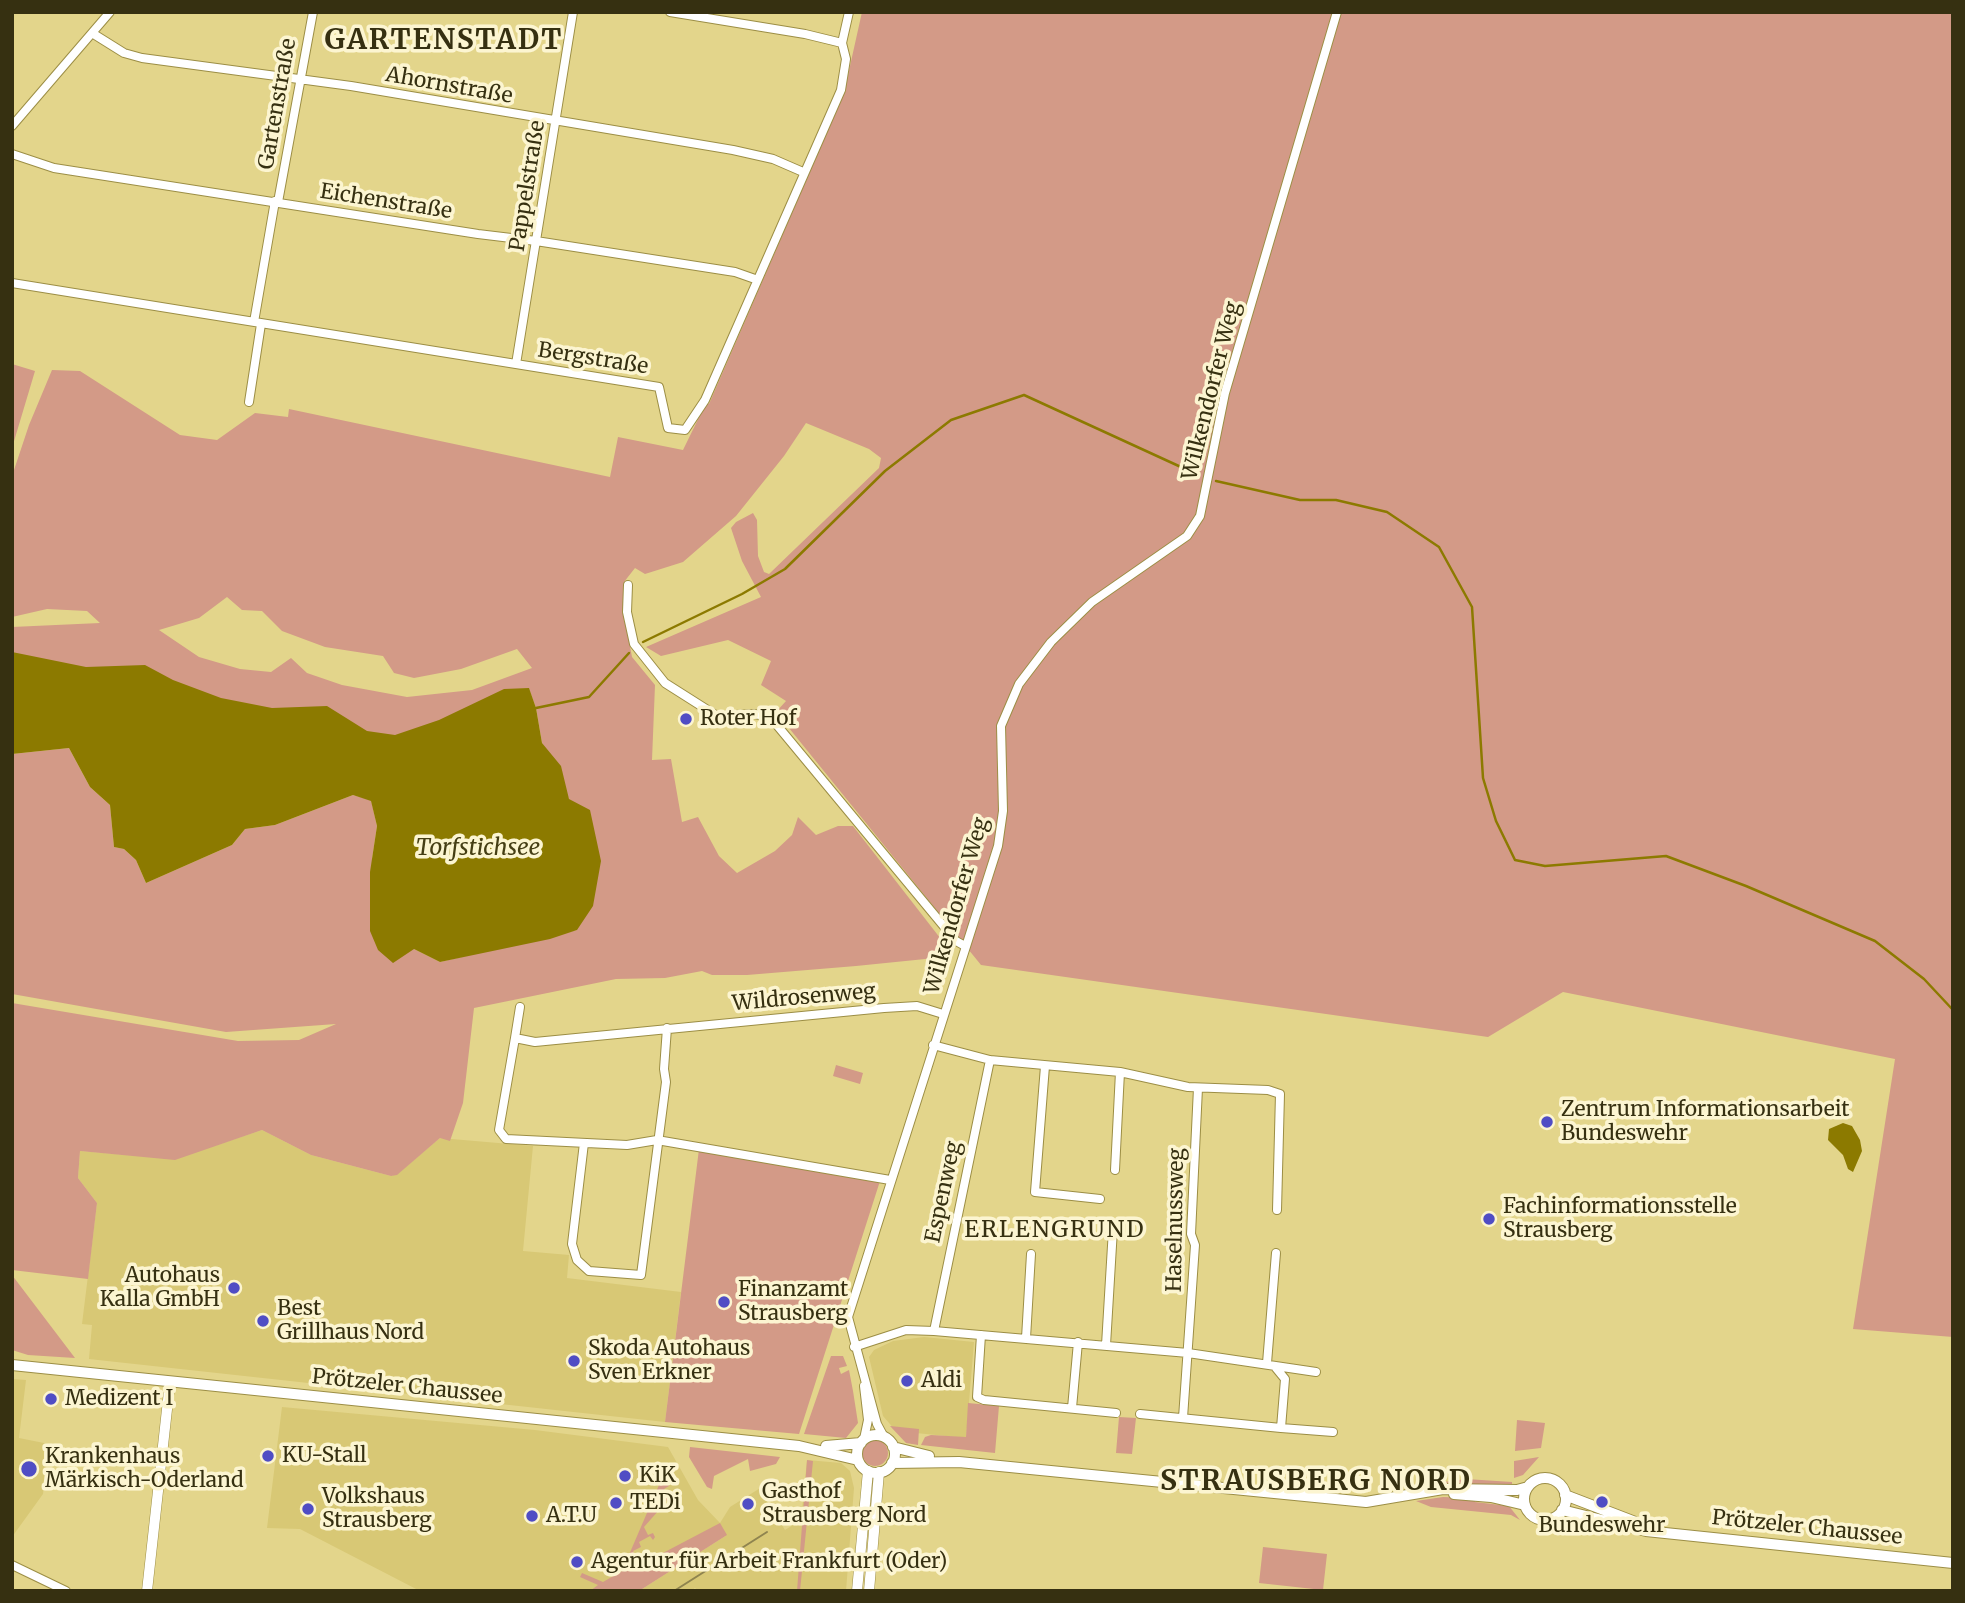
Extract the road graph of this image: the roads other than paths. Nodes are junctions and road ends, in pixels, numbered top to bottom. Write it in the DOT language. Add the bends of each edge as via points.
graph roads {
  1 [pos="110,12"];
  2 [pos="313,12"];
  3 [pos="573,12"];
  4 [pos="670,12"];
  5 [pos="849,12"];
  6 [pos="1337,12"];
  7 [pos="92,33"];
  8 [pos="842,43"];
  9 [pos="300,80"];
  10 [pos="556,122"];
  11 [pos="12,126"];
  12 [pos="12,154"];
  13 [pos="803,172"];
  14 [pos="277,202"];
  15 [pos="536,241"];
  16 [pos="755,279"];
  17 [pos="12,283"];
  18 [pos="258,323"];
  19 [pos="516,364"];
  20 [pos="249,402"];
  21 [pos="628,585"];
  22 [pos="965,946"];
  23 [pos="520,1007"];
  24 [pos="943,1014"];
  25 [pos="667,1028"];
  26 [pos="515,1038"];
  27 [pos="933,1045"];
  28 [pos="990,1060"];
  29 [pos="1045,1066"];
  30 [pos="1119,1072"];
  31 [pos="1198,1088"];
  32 [pos="657,1140"];
  33 [pos="584,1143"];
  34 [pos="1115,1170"];
  35 [pos="890,1180"];
  36 [pos="1100,1199"];
  37 [pos="1277,1210"];
  38 [pos="1113,1228"];
  39 [pos="1031,1254"];
  40 [pos="1276,1254"];
  41 [pos="933,1331"];
  42 [pos="981,1335"];
  43 [pos="1026,1338"];
  44 [pos="1078,1342"];
  45 [pos="1106,1345"];
  46 [pos="854,1347"];
  47 [pos="1188,1353"];
  48 [pos="1267,1363"];
  49 [pos="12,1364"];
  50 [pos="1276,1368"];
  51 [pos="861,1369"];
  52 [pos="1316,1372"];
  53 [pos="170,1382"];
  54 [pos="1072,1408"];
  55 [pos="1116,1412"];
  56 [pos="1140,1414"];
  57 [pos="1184,1418"];
  58 [pos="1281,1428"];
  59 [pos="1333,1432"];
  60 [pos="884,1437"];
  61 [pos="862,1441"];
  62 [pos="799,1446"];
  63 [pos="893,1447"];
  64 [pos="858,1460"];
  65 [pos="959,1462"];
  66 [pos="892,1463"];
  67 [pos="874,1471"];
  68 [pos="1528,1487"];
  69 [pos="1423,1494"];
  70 [pos="1565,1495"];
  71 [pos="1525,1504"];
  72 [pos="1562,1510"];
  73 [pos="1657,1531"];
  74 [pos="1953,1563"];
  75 [pos="12,1565"];
  76 [pos="66,1591"];
  77 [pos="147,1591"];
  78 [pos="857,1591"];
  79 [pos="869,1591"];
  1 -- 7 [label="street"];
  2 -- 9 [label="street, Gartenstraße"];
  3 -- 10 [label="street, Pappelstraße"];
  4 -- 8 [label="street"];
  5 -- 8 [label="street, Bergstraße"];
  6 -- 22 [label="street, Wilkendorfer Weg" via="1225,393 1200,516 1187,536 1092,602 1019,684 1001,726 1003,811 998,846"];
  7 -- 9 [label="street, Ahornstraße" via="124,53 142,58"];
  7 -- 11 [label="street"];
  8 -- 13 [label="street, Bergstraße" via="846,59 841,90"];
  9 -- 10 [label="street, Ahornstraße"];
  9 -- 14 [label="street, Gartenstraße"];
  10 -- 13 [label="street, Ahornstraße" via="733,150"];
  10 -- 15 [label="street, Pappelstraße"];
  12 -- 14 [label="street, Eichenstraße" via="54,168"];
  13 -- 16 [label="street, Bergstraße"];
  14 -- 15 [label="street, Eichenstraße"];
  14 -- 18 [label="street, Gartenstraße"];
  15 -- 16 [label="street, Eichenstraße" via="736,272"];
  15 -- 19 [label="street, Pappelstraße"];
  16 -- 19 [label="street, Bergstraße" via="705,400 685,430 668,428 659,387"];
  17 -- 18 [label="street, Bergstraße"];
  18 -- 19 [label="street, Bergstraße"];
  18 -- 20 [label="street, Gartenstraße"];
  21 -- 22 [label="street" via="627,612 634,644 665,683 717,716 754,714 776,724 956,941"];
  22 -- 24 [label="street, Wilkendorfer Weg"];
  23 -- 26 [label="street"];
  24 -- 25 [label="street, Wildrosenweg" via="917,1006"];
  24 -- 27 [label="street, Wilkendorfer Weg"];
  25 -- 26 [label="street, Wildrosenweg" via="535,1042"];
  25 -- 32 [label="street" via="666,1082"];
  26 -- 33 [label="street" via="499,1130 502,1136"];
  27 -- 28 [label="street"];
  27 -- 35 [label="street, Wilkendorfer Weg"];
  28 -- 29 [label="street"];
  28 -- 41 [label="street, Espenweg"];
  29 -- 30 [label="street"];
  29 -- 36 [label="street" via="1035,1192"];
  30 -- 31 [label="street"];
  30 -- 34 [label="street"];
  31 -- 37 [label="street" via="1280,1094"];
  31 -- 47 [label="street, Haselnussweg"];
  32 -- 33 [label="street" via="627,1145"];
  32 -- 33 [label="street" via="641,1275 589,1271 577,1260 572,1244"];
  32 -- 35 [label="street"];
  35 -- 46 [label="street, Wilkendorfer Weg" via="848,1317"];
  38 -- 45 [label="street"];
  39 -- 43 [label="street"];
  40 -- 48 [label="street"];
  41 -- 42 [label="street"];
  41 -- 46 [label="street" via="906,1330"];
  42 -- 43 [label="street"];
  42 -- 54 [label="street" via="977,1397"];
  43 -- 44 [label="street"];
  44 -- 45 [label="street"];
  44 -- 54 [label="street"];
  45 -- 47 [label="street"];
  46 -- 51 [label="street, Wilkendorfer Weg"];
  47 -- 48 [label="street"];
  47 -- 57 [label="street, Haselnussweg"];
  48 -- 50 [label="street"];
  49 -- 53 [label="main road, Prötzeler Chaussee"];
  50 -- 52 [label="street"];
  50 -- 58 [label="street" via="1285,1379"];
  51 -- 60 [label="street, Wilkendorfer Weg"];
  51 -- 61 [label="street, Wilkendorfer Weg" via="868,1420"];
  53 -- 62 [label="main road, Prötzeler Chaussee"];
  53 -- 77 [label="street"];
  54 -- 55 [label="street"];
  56 -- 57 [label="street"];
  57 -- 58 [label="street"];
  58 -- 59 [label="street"];
  60 -- 61 [label="main road, Prötzeler Chaussee" via="874,1435"];
  60 -- 63 [label="main road"];
  61 -- 62 [label="main road, Prötzeler Chaussee"];
  61 -- 64 [label="main road"];
  62 -- 64 [label="main road, Prötzeler Chaussee"];
  63 -- 65 [label="main road, Prötzeler Chaussee"];
  63 -- 66 [label="main road"];
  64 -- 67 [label="main road"];
  65 -- 66 [label="main road, Prötzeler Chaussee"];
  65 -- 69 [label="main road, Prötzeler Chaussee" via="1366,1502"];
  66 -- 67 [label="main road"];
  67 -- 78 [label="street"];
  67 -- 79 [label="street"];
  68 -- 69 [label="main road, Prötzeler Chaussee" via="1455,1488"];
  68 -- 70 [label="main road, Prötzeler Chaussee" via="1550,1479"];
  68 -- 71 [label="main road"];
  69 -- 71 [label="main road, Prötzeler Chaussee" via="1491,1497"];
  70 -- 72 [label="main road"];
  70 -- 73 [label="main road, Prötzeler Chaussee"];
  71 -- 72 [label="main road, Prötzeler Chaussee" via="1541,1519 1551,1519"];
  72 -- 73 [label="main road, Prötzeler Chaussee"];
  73 -- 74 [label="main road, Prötzeler Chaussee"];
  75 -- 76 [label="street"];
}
